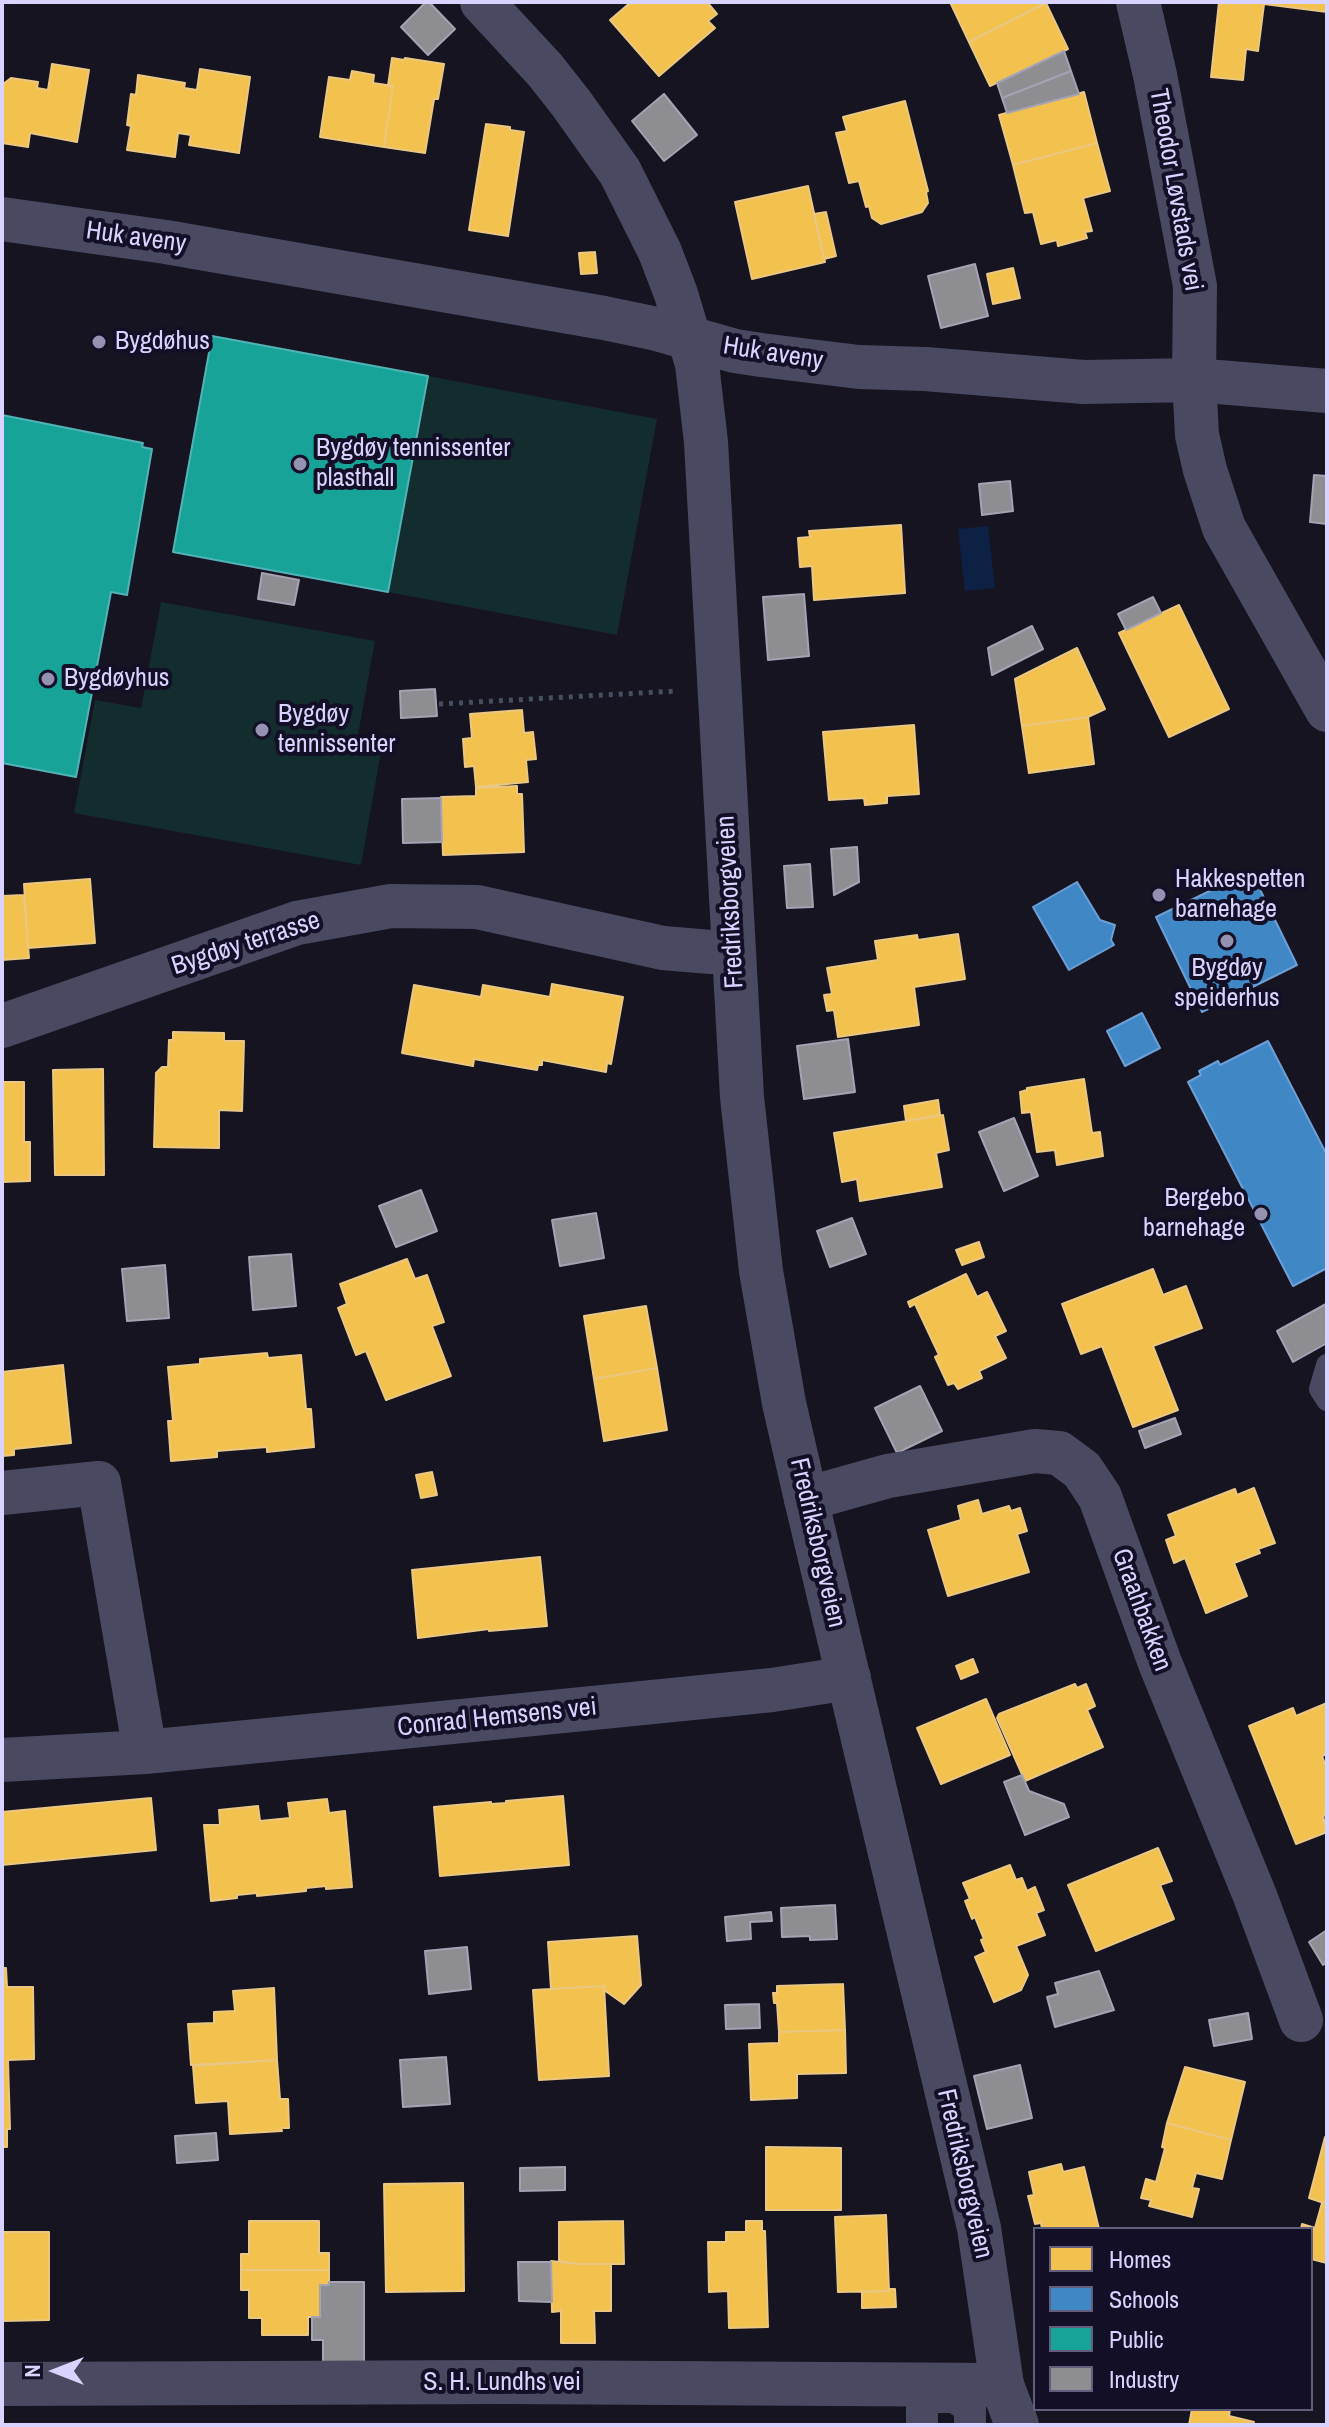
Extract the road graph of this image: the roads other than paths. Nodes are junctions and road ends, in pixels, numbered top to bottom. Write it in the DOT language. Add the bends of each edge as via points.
graph roads {
  1 [pos="482,2"];
  2 [pos="1138,2"];
  3 [pos="2,219"];
  4 [pos="689,338"];
  5 [pos="1194,380"];
  6 [pos="1327,391"];
  7 [pos="1327,710"];
  8 [pos="734,952"];
  9 [pos="2,1026"];
  10 [pos="1327,1365"];
  11 [pos="1327,1400"];
  12 [pos="2,1493"];
  13 [pos="806,1499"];
  14 [pos="849,1678"];
  15 [pos="145,1752"];
  16 [pos="2,1760"];
  17 [pos="1301,2020"];
  18 [pos="2,2384"];
  19 [pos="1000,2405"];
  20 [pos="922,2425"];
  21 [pos="970,2425"];
  22 [pos="1017,2425"];
  1 -- 4 [label="street, Fredriksborgveien" via="545,70 620,172 660,252"];
  2 -- 5 [label="street, Theodor Løvstads vei" via="1195,286"];
  3 -- 4 [label="street, Huk aveny" via="166,242 604,318"];
  4 -- 5 [label="street, Huk aveny" via="748,353 859,367 1084,382"];
  4 -- 8 [label="street, Fredriksborgveien" via="703,405"];
  5 -- 6 [label="street, Huk aveny"];
  5 -- 7 [label="street" via="1200,447 1224,528"];
  8 -- 9 [label="street, Bygdøy terrasse" via="663,948 477,907 391,906 285,927"];
  8 -- 13 [label="street, Fredriksborgveien" via="743,1109 761,1271"];
  10 -- 11 [label="lane" via="1320,1389"];
  12 -- 15 [label="street" via="99,1483"];
  13 -- 14 [label="street, Fredriksborgveien"];
  13 -- 17 [label="street, Graahbakken" via="888,1476 1035,1451 1059,1453 1082,1470 1100,1497"];
  14 -- 15 [label="street, Conrad Hemsens vei"];
  14 -- 19 [label="street, Fredriksborgveien" via="979,2228"];
  15 -- 16 [label="street, Conrad Hemsens vei"];
  18 -- 19 [label="street, S. H. Lundhs vei" via="503,2382"];
  19 -- 22 [label="street, Fredriksborgveien"];
  20 -- 21 [label="street" via="922,2397 954,2397 970,2407"];
}
